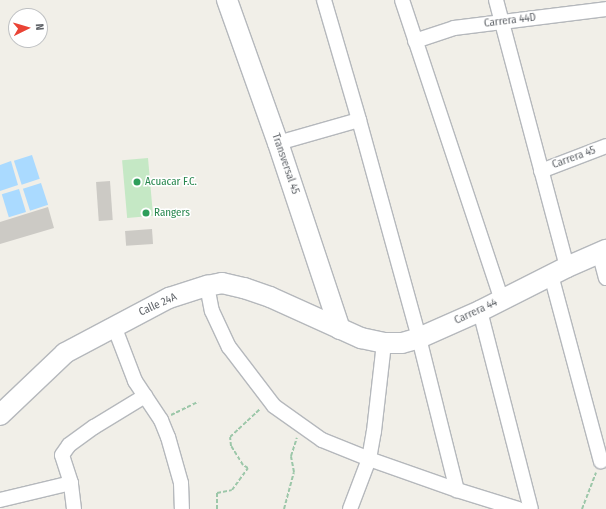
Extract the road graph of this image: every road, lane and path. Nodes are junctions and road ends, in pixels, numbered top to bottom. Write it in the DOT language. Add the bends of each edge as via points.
graph roads {
  1 [pos="227,0"];
  2 [pos="324,0"];
  3 [pos="402,0"];
  4 [pos="496,0"];
  5 [pos="599,7"];
  6 [pos="501,22"];
  7 [pos="415,40"];
  8 [pos="359,120"];
  9 [pos="278,143"];
  10 [pos="606,146"];
  11 [pos="541,170"];
  12 [pos="603,251"];
  13 [pos="559,271"];
  14 [pos="606,278"];
  15 [pos="207,286"];
  16 [pos="502,300"];
  17 [pos="480,310"];
  18 [pos="114,326"];
  19 [pos="340,329"];
  20 [pos="419,338"];
  21 [pos="384,343"];
  22 [pos="145,396"];
  23 [pos="270,401"];
  24 [pos="198,402"];
  25 [pos="0,415"];
  26 [pos="161,420"];
  27 [pos="303,426"];
  28 [pos="369,459"];
  29 [pos="601,461"];
  30 [pos="71,483"];
  31 [pos="457,490"];
  32 [pos="0,500"];
  33 [pos="74,509"];
  34 [pos="182,509"];
  35 [pos="217,509"];
  36 [pos="284,509"];
  37 [pos="350,509"];
  38 [pos="518,509"];
  39 [pos="531,509"];
  40 [pos="582,509"];
  1 -- 9 [label="street, Transversal 45"];
  2 -- 8 [label="street"];
  3 -- 7 [label="street"];
  4 -- 6 [label="street"];
  5 -- 6 [label="street, Carrera 44D"];
  6 -- 7 [label="street, Carrera 44D" via="454,28"];
  6 -- 11 [label="street"];
  7 -- 16 [label="street"];
  8 -- 9 [label="street"];
  8 -- 20 [label="street"];
  9 -- 19 [label="street, Transversal 45"];
  10 -- 11 [label="street, Carrera 45"];
  11 -- 13 [label="street"];
  12 -- 13 [label="street, Carrera 44"];
  12 -- 14 [label="street"];
  13 -- 16 [label="street, Carrera 44"];
  13 -- 29 [label="street"];
  15 -- 18 [label="street, Calle 24A" via="169,298"];
  15 -- 19 [label="street, Calle 24A" via="222,283 244,288"];
  15 -- 23 [label="street" via="212,311 230,347"];
  16 -- 17 [label="street, Carrera 44"];
  17 -- 20 [label="street, Carrera 44"];
  17 -- 39 [label="street"];
  18 -- 22 [label="street" via="135,381"];
  18 -- 25 [label="street, Calle 24A" via="65,353"];
  19 -- 21 [label="street, Carrera 44" via="361,338"];
  20 -- 21 [label="street, Carrera 44" via="402,343"];
  20 -- 31 [label="street"];
  21 -- 28 [label="street"];
  22 -- 26 [label="street"];
  22 -- 30 [label="street" via="110,416 69,445 62,455"];
  23 -- 27 [label="street"];
  23 -- 35 [label="path" via="230,437 231,446 243,465 248,468 232,490 217,493"];
  24 -- 26 [label="path"];
  26 -- 34 [label="street" via="181,483"];
  27 -- 28 [label="street" via="322,440"];
  27 -- 36 [label="path" via="291,456 294,472"];
  28 -- 31 [label="street"];
  28 -- 37 [label="street"];
  29 -- 40 [label="path"];
  30 -- 32 [label="street"];
  30 -- 33 [label="street"];
  31 -- 38 [label="street"];
}
